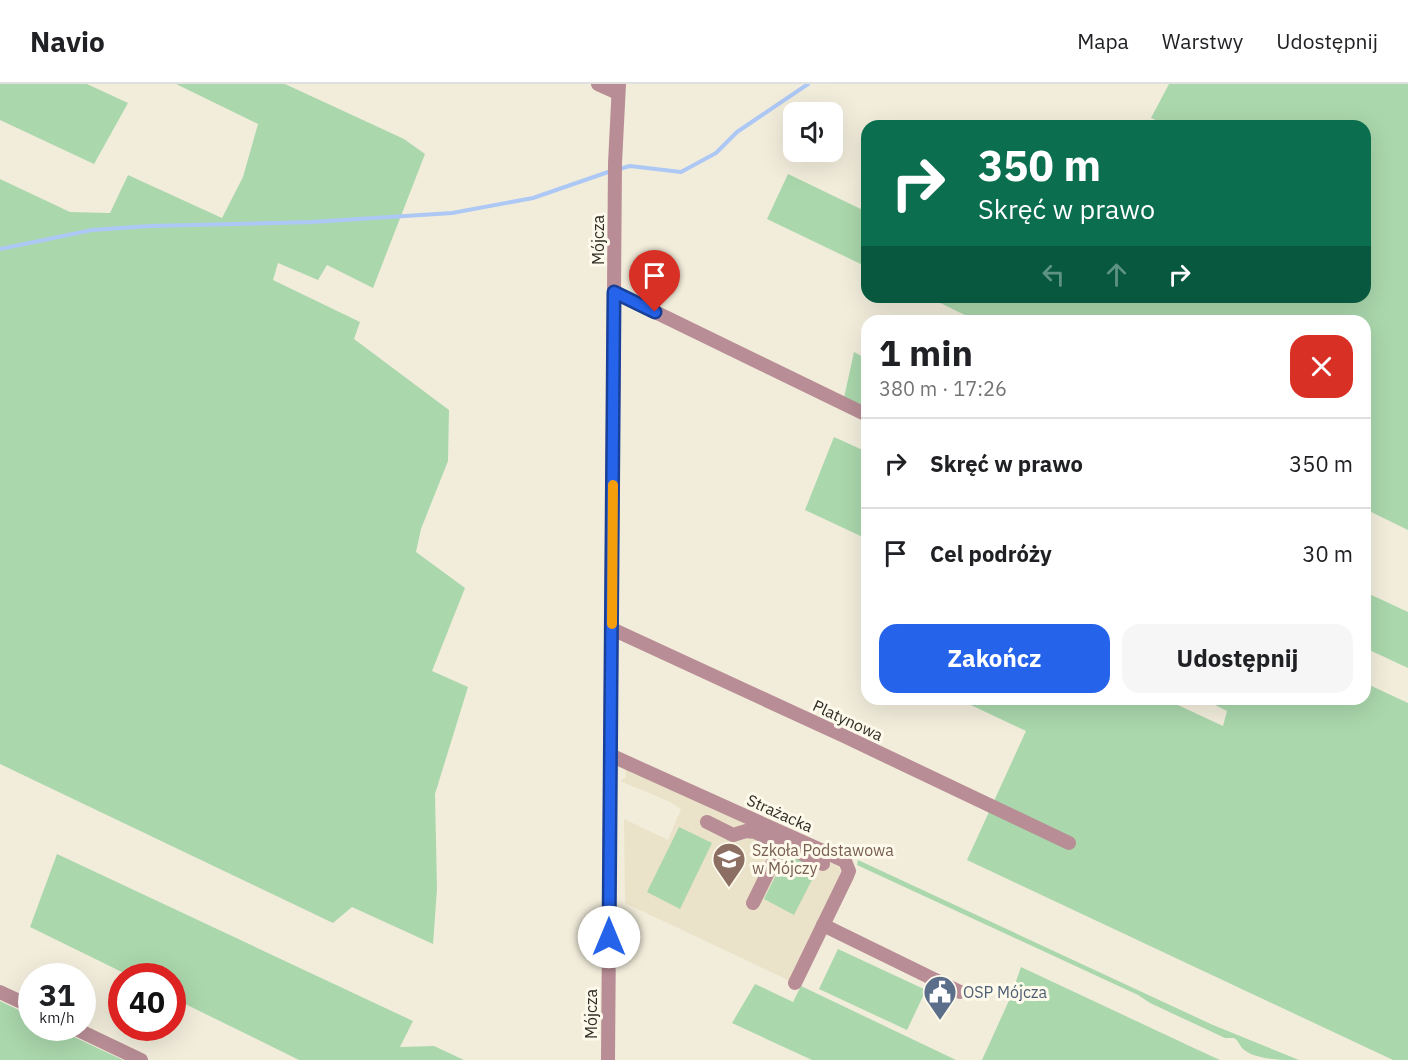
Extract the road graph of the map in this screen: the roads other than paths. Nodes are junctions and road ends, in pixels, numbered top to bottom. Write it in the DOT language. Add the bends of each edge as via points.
graph roads {
  1 [pos="598,84"];
  2 [pos="619,89"];
  3 [pos="614,292"];
  4 [pos="861,412"];
  5 [pos="612,629"];
  6 [pos="610,755"];
  7 [pos="707,822"];
  8 [pos="1069,843"];
  9 [pos="782,844"];
  10 [pos="823,864"];
  11 [pos="753,903"];
  12 [pos="823,925"];
  13 [pos="795,983"];
  14 [pos="0,992"];
  15 [pos="960,992"];
  16 [pos="18,1000"];
  17 [pos="96,1039"];
  18 [pos="141,1060"];
  19 [pos="608,1060"];
  1 -- 2 [label="street"];
  2 -- 3 [label="street, Mójcza"];
  3 -- 4 [label="street"];
  3 -- 5 [label="street, Mójcza"];
  5 -- 6 [label="street, Mójcza"];
  5 -- 8 [label="street, Platynowa"];
  6 -- 12 [label="street, Strażacka" via="844,861 849,872"];
  6 -- 19 [label="street, Mójcza"];
  7 -- 9 [label="street" via="733,835 755,832"];
  9 -- 10 [label="street"];
  9 -- 11 [label="street"];
  12 -- 13 [label="street, Strażacka"];
  12 -- 15 [label="street"];
  14 -- 16 [label="street"];
  17 -- 18 [label="street"];
}
